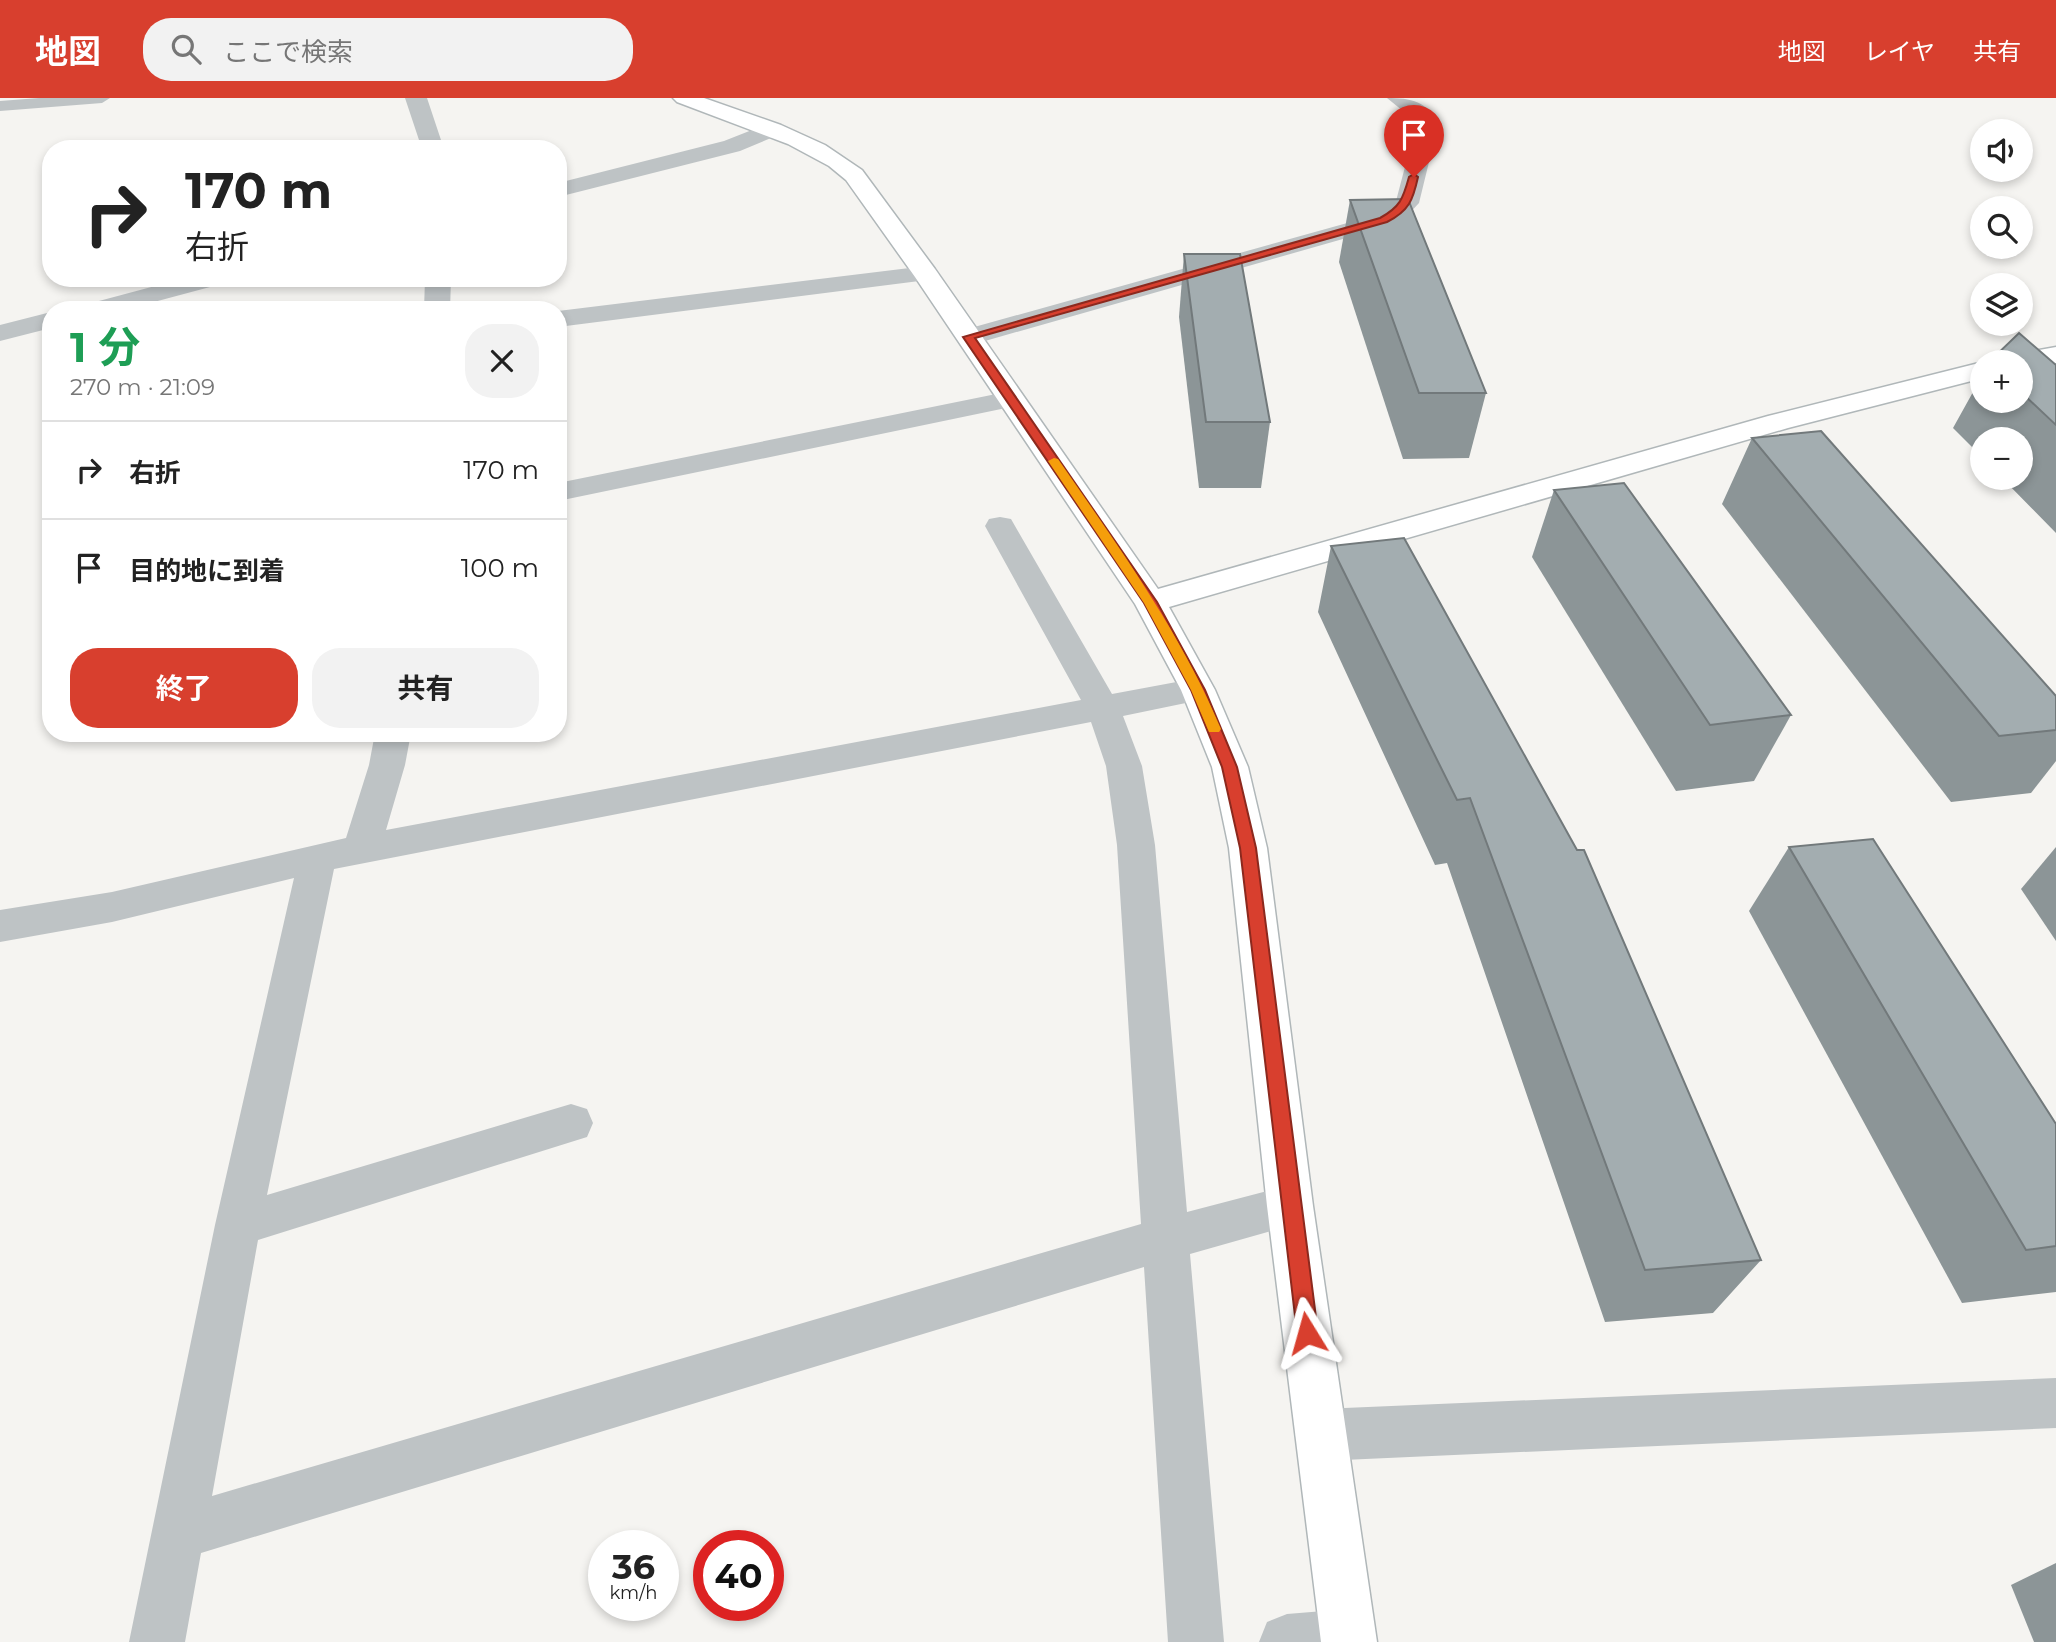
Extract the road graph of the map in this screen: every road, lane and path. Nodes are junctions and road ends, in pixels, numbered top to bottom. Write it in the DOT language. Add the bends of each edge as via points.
graph roads {
  1 [pos="102,98"];
  2 [pos="416,98"];
  3 [pos="684,98"];
  4 [pos="1398,98"];
  5 [pos="0,106"];
  6 [pos="770,130"];
  7 [pos="430,140"];
  8 [pos="567,188"];
  9 [pos="926,274"];
  10 [pos="181,287"];
  11 [pos="128,301"];
  12 [pos="567,318"];
  13 [pos="42,322"];
  14 [pos="0,333"];
  15 [pos="969,337"];
  16 [pos="2056,355"];
  17 [pos="2033,359"];
  18 [pos="1970,374"];
  19 [pos="1011,399"];
  20 [pos="567,490"];
  21 [pos="1000,526"];
  22 [pos="1150,602"];
  23 [pos="1198,690"];
  24 [pos="1125,704"];
  25 [pos="391,742"];
  26 [pos="362,849"];
  27 [pos="317,859"];
  28 [pos="0,926"];
  29 [pos="571,1123"];
  30 [pos="1290,1206"];
  31 [pos="237,1225"];
  32 [pos="1192,1233"];
  33 [pos="2056,1403"];
  34 [pos="1321,1435"];
  35 [pos="178,1533"];
  36 [pos="1348,1640"];
  37 [pos="157,1642"];
  38 [pos="1196,1642"];
  39 [pos="1287,1642"];
  1 -- 5 [label="lane"];
  2 -- 7 [label="street"];
  3 -- 6 [label="street"];
  4 -- 15 [label="street" via="1424,117 1427,125 1407,203 1384,220"];
  6 -- 8 [label="street" via="738,144"];
  6 -- 9 [label="street" via="840,162"];
  9 -- 12 [label="street"];
  9 -- 15 [label="street"];
  10 -- 11 [label="street"];
  13 -- 14 [label="street"];
  15 -- 19 [label="street"];
  16 -- 17 [label="street"];
  18 -- 22 [label="street" via="1787,433"];
  19 -- 20 [label="street"];
  19 -- 22 [label="street"];
  21 -- 24 [label="street"];
  22 -- 23 [label="street"];
  23 -- 24 [label="street"];
  23 -- 30 [label="street" via="1230,767 1248,848"];
  24 -- 26 [label="street"];
  24 -- 32 [label="street" via="1124,766"];
  25 -- 26 [label="street"];
  26 -- 27 [label="street"];
  27 -- 28 [label="street" via="112,907"];
  27 -- 31 [label="street"];
  29 -- 31 [label="street"];
  30 -- 32 [label="street"];
  30 -- 34 [label="street"];
  31 -- 35 [label="street"];
  32 -- 35 [label="street"];
  32 -- 38 [label="street"];
  33 -- 34 [label="street"];
  34 -- 36 [label="street"];
  35 -- 37 [label="street"];
  36 -- 39 [label="street"];
}
